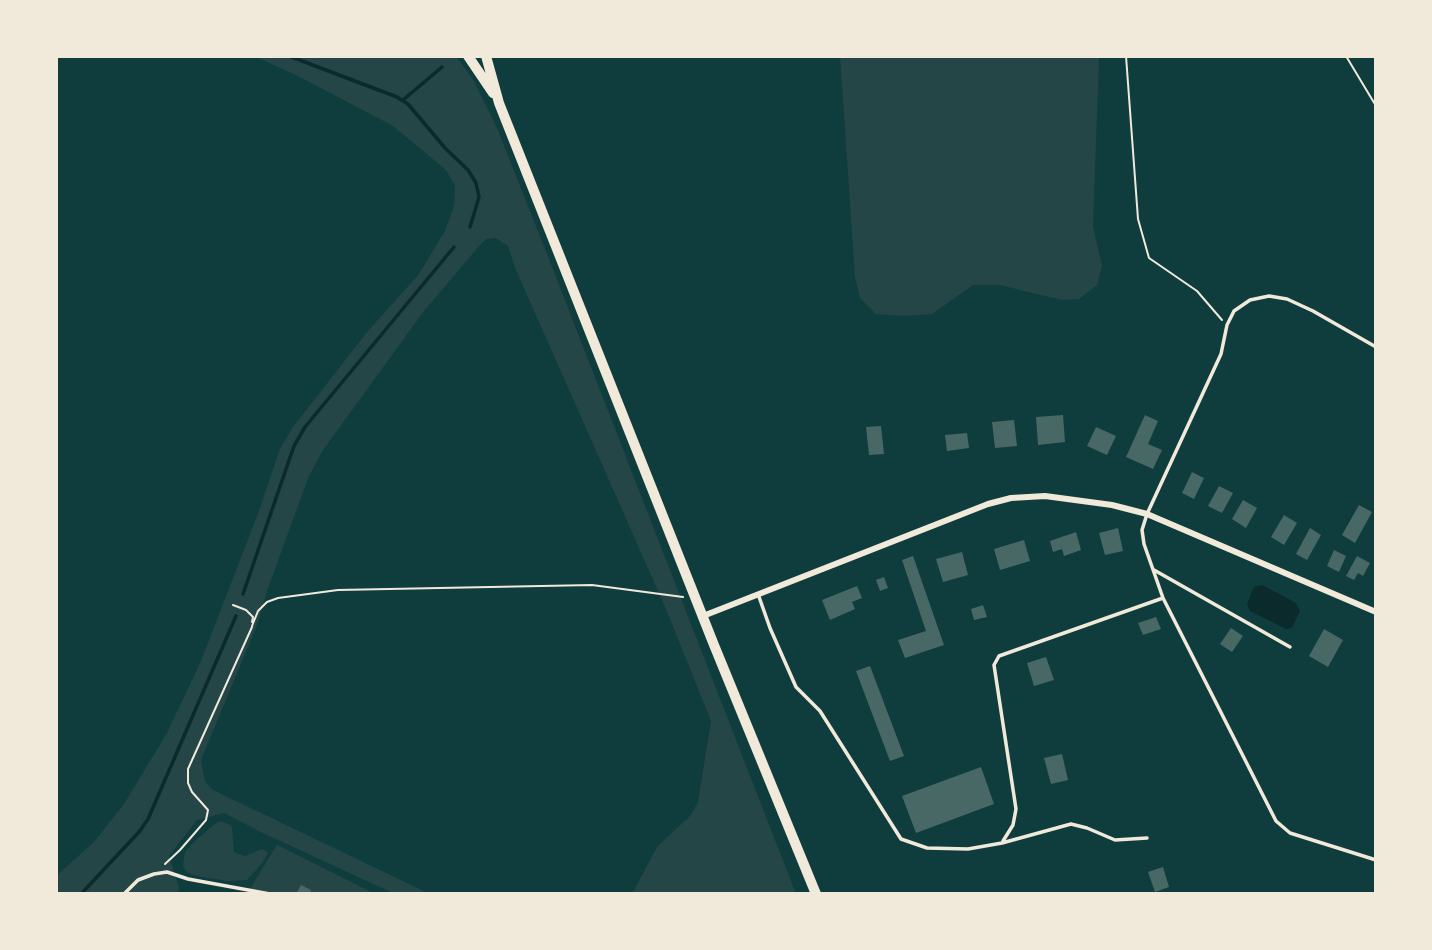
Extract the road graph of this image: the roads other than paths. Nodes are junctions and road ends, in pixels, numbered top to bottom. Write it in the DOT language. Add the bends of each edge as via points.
graph roads {
  1 [pos="468,56"];
  2 [pos="486,56"];
  3 [pos="499,103"];
  4 [pos="1376,347"];
  5 [pos="1147,514"];
  6 [pos="1153,569"];
  7 [pos="758,594"];
  8 [pos="1163,598"];
  9 [pos="1376,612"];
  10 [pos="703,616"];
  11 [pos="1290,647"];
  12 [pos="1147,838"];
  13 [pos="1002,843"];
  14 [pos="1376,860"];
  15 [pos="250,892"];
  16 [pos="124,894"];
  17 [pos="270,894"];
  18 [pos="816,894"];
  1 -- 3 [label="main road"];
  2 -- 3 [label="main road"];
  3 -- 10 [label="main road"];
  4 -- 5 [label="lane" via="1287,299 1250,300 1234,311 1221,354"];
  5 -- 6 [label="lane" via="1142,530"];
  5 -- 7 [label="street" via="1045,496 1011,498"];
  5 -- 9 [label="street"];
  6 -- 8 [label="lane"];
  6 -- 11 [label="lane"];
  7 -- 10 [label="street"];
  7 -- 13 [label="lane" via="796,687 820,710 901,839 927,848 968,849"];
  8 -- 13 [label="lane" via="999,656 994,665 1016,809"];
  8 -- 14 [label="lane" via="1276,821 1290,833"];
  10 -- 18 [label="main road"];
  12 -- 13 [label="lane" via="1115,840 1071,824"];
  15 -- 16 [label="lane" via="167,872 138,880"];
  15 -- 17 [label="lane"];
}
